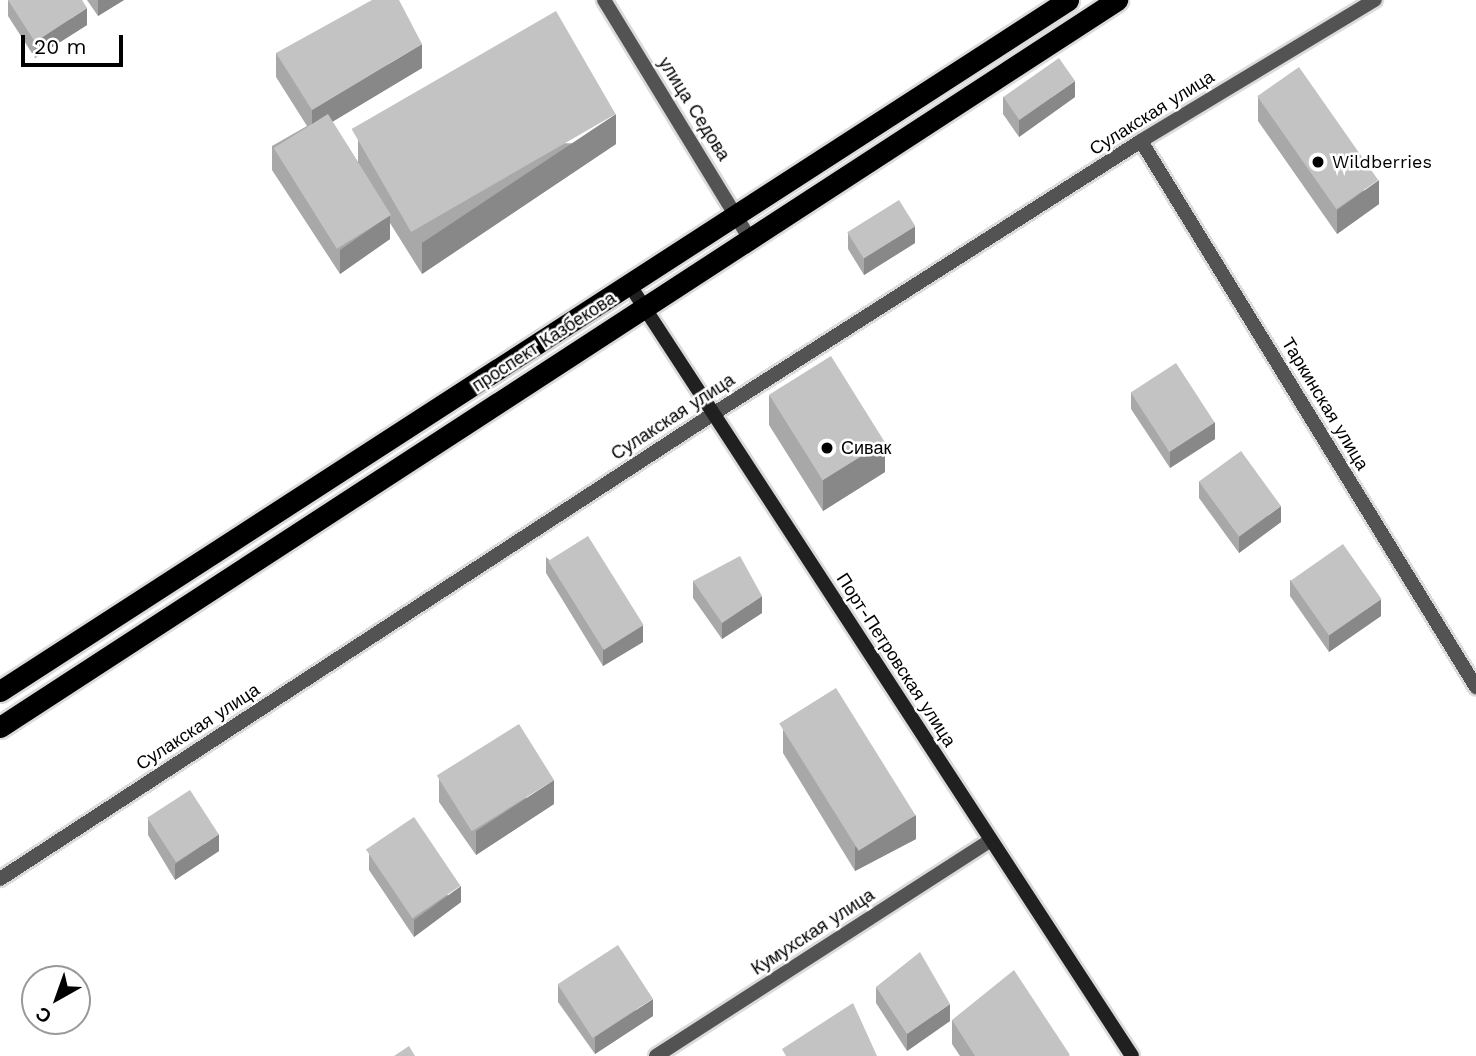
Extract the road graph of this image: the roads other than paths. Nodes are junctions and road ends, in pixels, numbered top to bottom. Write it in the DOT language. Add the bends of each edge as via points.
graph roads {
  1 [pos="604,0"];
  2 [pos="1068,0"];
  3 [pos="1117,0"];
  4 [pos="1376,0"];
  5 [pos="1141,141"];
  6 [pos="737,216"];
  7 [pos="750,239"];
  8 [pos="629,284"];
  9 [pos="643,305"];
  10 [pos="713,414"];
  11 [pos="1476,687"];
  12 [pos="0,691"];
  13 [pos="0,727"];
  14 [pos="990,841"];
  15 [pos="0,879"];
  16 [pos="656,1056"];
  17 [pos="1132,1056"];
  1 -- 6 [label="street, улица Седова"];
  2 -- 6 [label="highway, проспект Казбекова"];
  3 -- 7 [label="highway, проспект Казбекова"];
  4 -- 5 [label="street, Сулакская улица"];
  5 -- 10 [label="street, Сулакская улица"];
  5 -- 11 [label="street, Таркинская улица"];
  6 -- 7 [label="street, улица Седова"];
  6 -- 8 [label="highway, проспект Казбекова"];
  7 -- 9 [label="highway, проспект Казбекова"];
  8 -- 9 [label="street, Порт-Петровская улица"];
  8 -- 12 [label="highway, проспект Казбекова"];
  9 -- 10 [label="street, Порт-Петровская улица"];
  9 -- 13 [label="highway, проспект Казбекова"];
  10 -- 14 [label="street, Порт-Петровская улица"];
  10 -- 15 [label="street, Сулакская улица"];
  14 -- 16 [label="street, Кумухская улица"];
  14 -- 17 [label="street, Порт-Петровская улица"];
}
